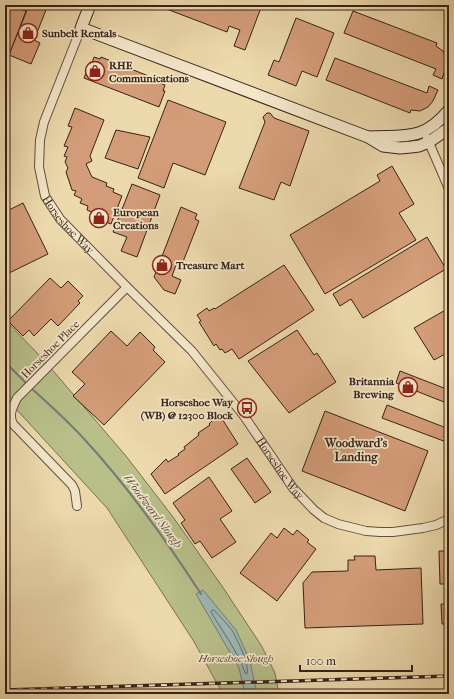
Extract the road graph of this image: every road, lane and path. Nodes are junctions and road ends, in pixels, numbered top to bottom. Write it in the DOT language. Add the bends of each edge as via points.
graph roads {
  1 [pos="90,5"];
  2 [pos="81,28"];
  3 [pos="449,110"];
  4 [pos="449,128"];
  5 [pos="424,131"];
  6 [pos="368,138"];
  7 [pos="429,142"];
  8 [pos="449,189"];
  9 [pos="127,287"];
  10 [pos="77,506"];
  11 [pos="449,519"];
  1 -- 2 [label="street"];
  2 -- 6 [label="street"];
  2 -- 9 [label="street, Horseshoe Way" via="44,122 39,155 42,182 45,196 60,219"];
  3 -- 5 [label="street"];
  4 -- 7 [label="street"];
  5 -- 6 [label="street" via="407,137"];
  5 -- 7 [label="street"];
  6 -- 7 [label="street" via="390,147 411,147"];
  7 -- 8 [label="street"];
  9 -- 10 [label="street, Horseshoe Place" via="17,398 12,407 12,421 72,485"];
  9 -- 11 [label="street, Horseshoe Way" via="192,351 244,416 293,488 324,518 338,524 380,532 423,528"];
}
